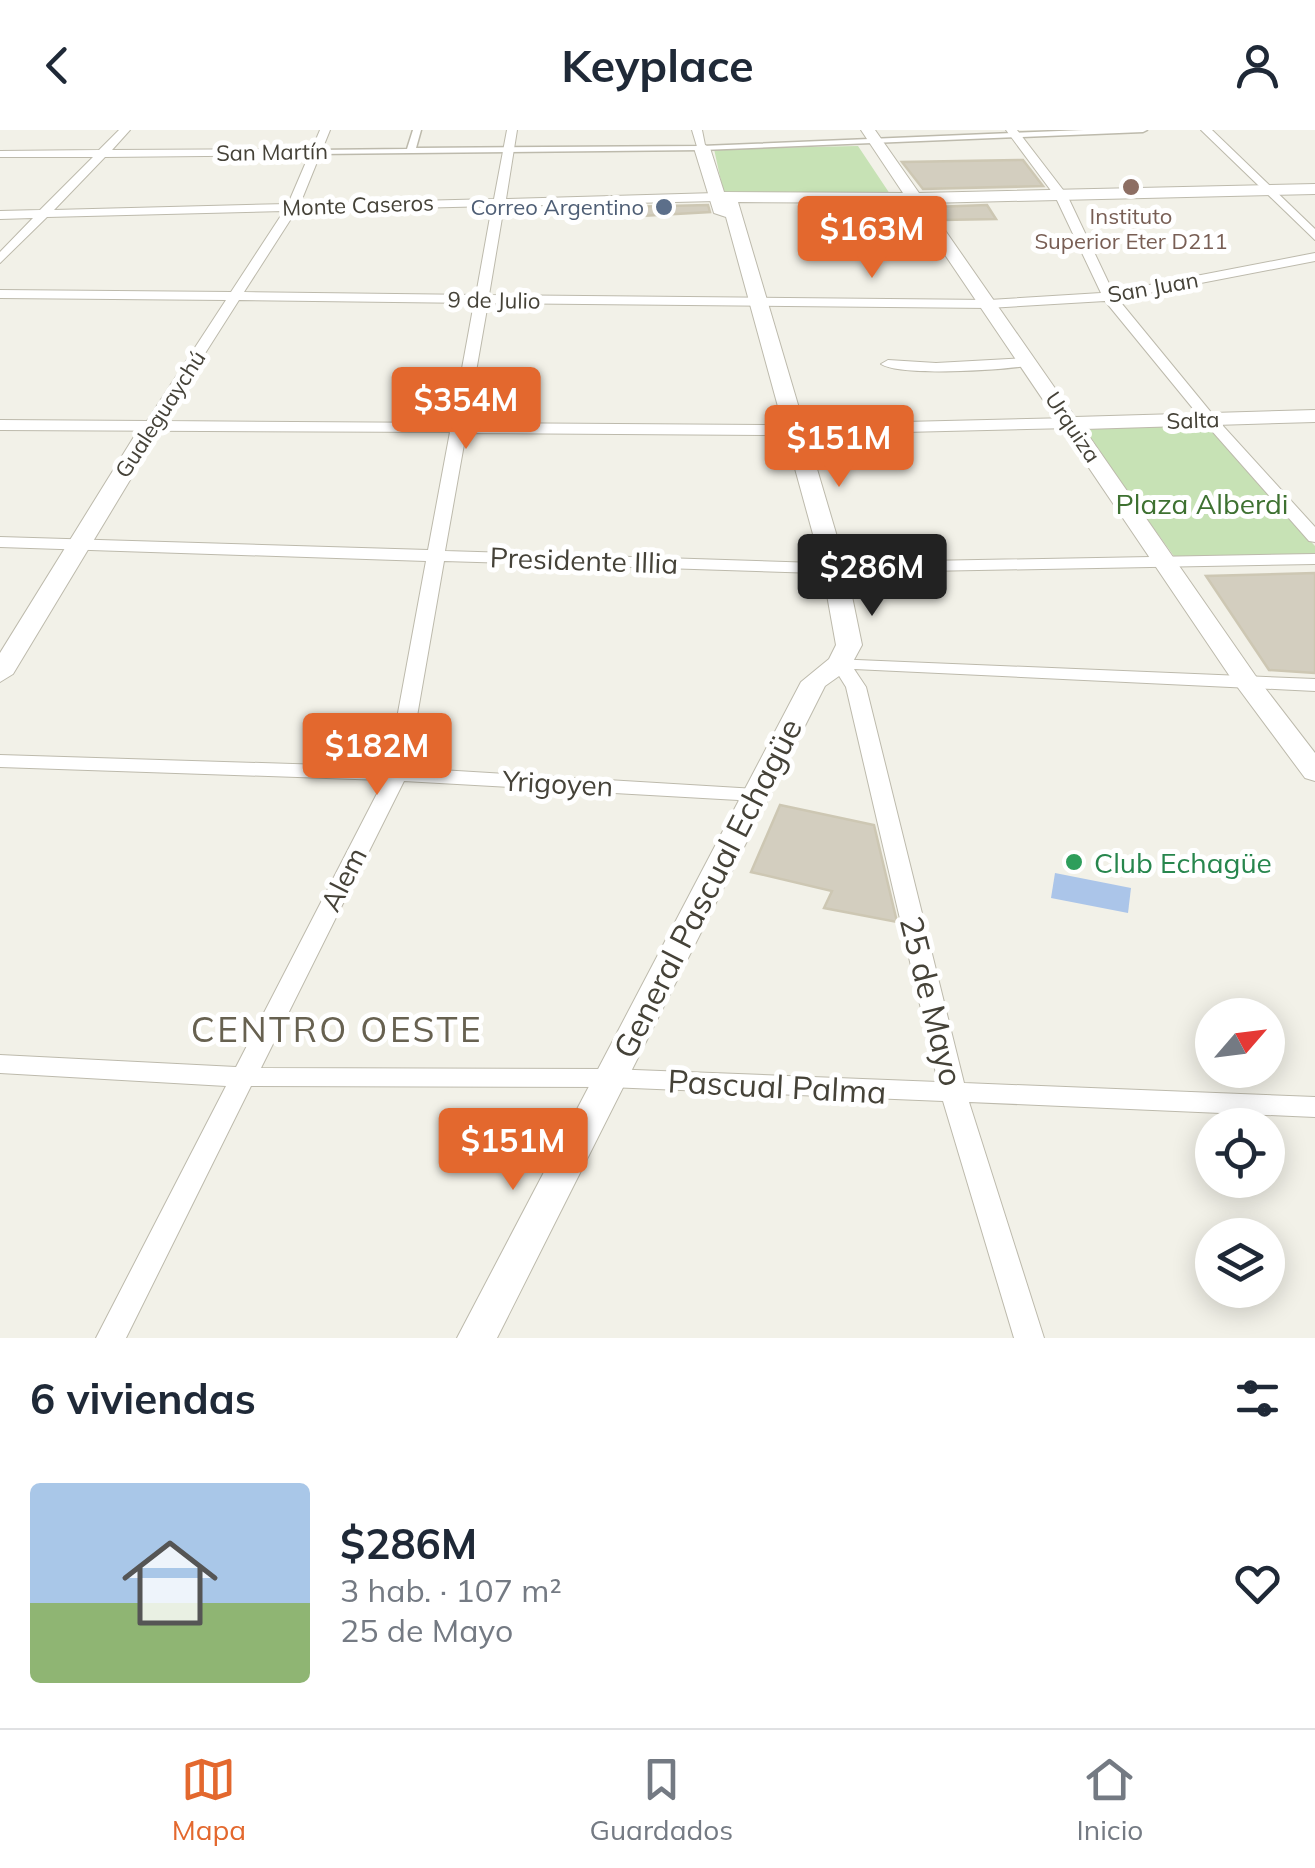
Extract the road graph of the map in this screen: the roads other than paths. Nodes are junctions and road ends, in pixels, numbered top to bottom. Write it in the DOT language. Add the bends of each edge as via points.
graph roads {
  1 [pos="125,130"];
  2 [pos="325,130"];
  3 [pos="417,130"];
  4 [pos="697,130"];
  5 [pos="1143,130"];
  6 [pos="1206,130"];
  7 [pos="1013,133"];
  8 [pos="871,136"];
  9 [pos="510,139"];
  10 [pos="702,148"];
  11 [pos="411,150"];
  12 [pos="102,152"];
  13 [pos="315,152"];
  14 [pos="0,154"];
  15 [pos="1315,189"];
  16 [pos="1270,190"];
  17 [pos="1061,196"];
  18 [pos="723,197"];
  19 [pos="911,198"];
  20 [pos="502,200"];
  21 [pos="293,207"];
  22 [pos="43,215"];
  23 [pos="0,216"];
  24 [pos="1315,236"];
  25 [pos="1315,257"];
  26 [pos="0,259"];
  27 [pos="0,294"];
  28 [pos="1109,296"];
  29 [pos="235,298"];
  30 [pos="484,300"];
  31 [pos="750,302"];
  32 [pos="988,304"];
  33 [pos="1028,362"];
  34 [pos="888,364"];
  35 [pos="1315,416"];
  36 [pos="1209,419"];
  37 [pos="1071,423"];
  38 [pos="0,425"];
  39 [pos="151,428"];
  40 [pos="455,429"];
  41 [pos="787,429"];
  42 [pos="1315,537"];
  43 [pos="0,542"];
  44 [pos="78,544"];
  45 [pos="433,554"];
  46 [pos="1315,559"];
  47 [pos="1168,564"];
  48 [pos="826,568"];
  49 [pos="840,662"];
  50 [pos="0,674"];
  51 [pos="1246,681"];
  52 [pos="1315,685"];
  53 [pos="0,761"];
  54 [pos="1315,772"];
  55 [pos="397,774"];
  56 [pos="756,795"];
  57 [pos="0,1064"];
  58 [pos="242,1077"];
  59 [pos="609,1078"];
  60 [pos="954,1095"];
  61 [pos="1315,1108"];
  62 [pos="111,1338"];
  63 [pos="478,1338"];
  64 [pos="1029,1338"];
  1 -- 12 [label="street"];
  2 -- 13 [label="street, Gualeguaychú"];
  3 -- 11 [label="street"];
  4 -- 10 [label="street"];
  5 -- 7 [label="street, San Martín"];
  6 -- 16 [label="street"];
  7 -- 8 [label="street, San Martín"];
  7 -- 17 [label="street"];
  8 -- 10 [label="street, San Martín"];
  8 -- 19 [label="street, Urquiza"];
  9 -- 10 [label="street, San Martín"];
  9 -- 11 [label="street, San Martín"];
  9 -- 20 [label="street, Alem"];
  10 -- 18 [label="street, 25 de Mayo"];
  11 -- 13 [label="street, San Martín"];
  12 -- 13 [label="street, San Martín"];
  12 -- 14 [label="street, San Martín"];
  12 -- 22 [label="street"];
  13 -- 21 [label="street, Gualeguaychú"];
  15 -- 16 [label="street"];
  16 -- 17 [label="street"];
  16 -- 24 [label="street"];
  17 -- 19 [label="street"];
  17 -- 28 [label="street"];
  18 -- 19 [label="street"];
  18 -- 20 [label="street, Monte Caseros"];
  18 -- 31 [label="street, 25 de Mayo"];
  19 -- 32 [label="street, Urquiza"];
  20 -- 21 [label="street, Monte Caseros"];
  20 -- 30 [label="street, Alem"];
  21 -- 22 [label="street, Monte Caseros"];
  21 -- 29 [label="street, Gualeguaychú"];
  22 -- 23 [label="street, Monte Caseros"];
  22 -- 26 [label="street"];
  25 -- 28 [label="street, San Juan"];
  27 -- 29 [label="street, 9 de Julio"];
  28 -- 32 [label="street, San Juan"];
  28 -- 36 [label="street"];
  29 -- 30 [label="street, 9 de Julio"];
  29 -- 39 [label="street, Gualeguaychú"];
  30 -- 31 [label="street, 9 de Julio"];
  30 -- 40 [label="street, Alem"];
  31 -- 32 [label="street, 9 de Julio"];
  31 -- 41 [label="street, 25 de Mayo"];
  32 -- 33 [label="street, Urquiza"];
  33 -- 34 [label="street"];
  33 -- 37 [label="street, Urquiza"];
  35 -- 36 [label="street, Salta"];
  36 -- 37 [label="street, Salta"];
  36 -- 42 [label="street"];
  37 -- 41 [label="street"];
  37 -- 47 [label="street, Urquiza"];
  38 -- 39 [label="street"];
  39 -- 40 [label="street"];
  39 -- 44 [label="street, Gualeguaychú"];
  40 -- 41 [label="street"];
  40 -- 45 [label="street, Alem"];
  41 -- 48 [label="street, 25 de Mayo"];
  43 -- 44 [label="street, Presidente Illia"];
  44 -- 45 [label="street, Presidente Illia"];
  44 -- 50 [label="street, Gualeguaychú"];
  45 -- 48 [label="street, Presidente Illia"];
  45 -- 55 [label="street, Alem"];
  46 -- 47 [label="street, Presidente Illia"];
  47 -- 48 [label="street, Presidente Illia"];
  47 -- 51 [label="street, Urquiza"];
  48 -- 49 [label="street, 25 de Mayo" via="848,645"];
  49 -- 51 [label="street"];
  49 -- 56 [label="street, General Pascual Echagüe" via="814,682"];
  49 -- 60 [label="street, 25 de Mayo" via="857,693"];
  51 -- 52 [label="street"];
  51 -- 54 [label="street, Urquiza"];
  53 -- 55 [label="street, Yrigoyen"];
  55 -- 56 [label="street, Yrigoyen"];
  55 -- 58 [label="street, Alem"];
  56 -- 59 [label="street, General Pascual Echagüe"];
  57 -- 58 [label="street, Pascual Palma"];
  58 -- 59 [label="street, Pascual Palma"];
  58 -- 62 [label="street, Alem"];
  59 -- 60 [label="street, Pascual Palma"];
  59 -- 63 [label="street, General Pascual Echagüe"];
  60 -- 61 [label="street, Pascual Palma"];
  60 -- 64 [label="street, 25 de Mayo"];
}
